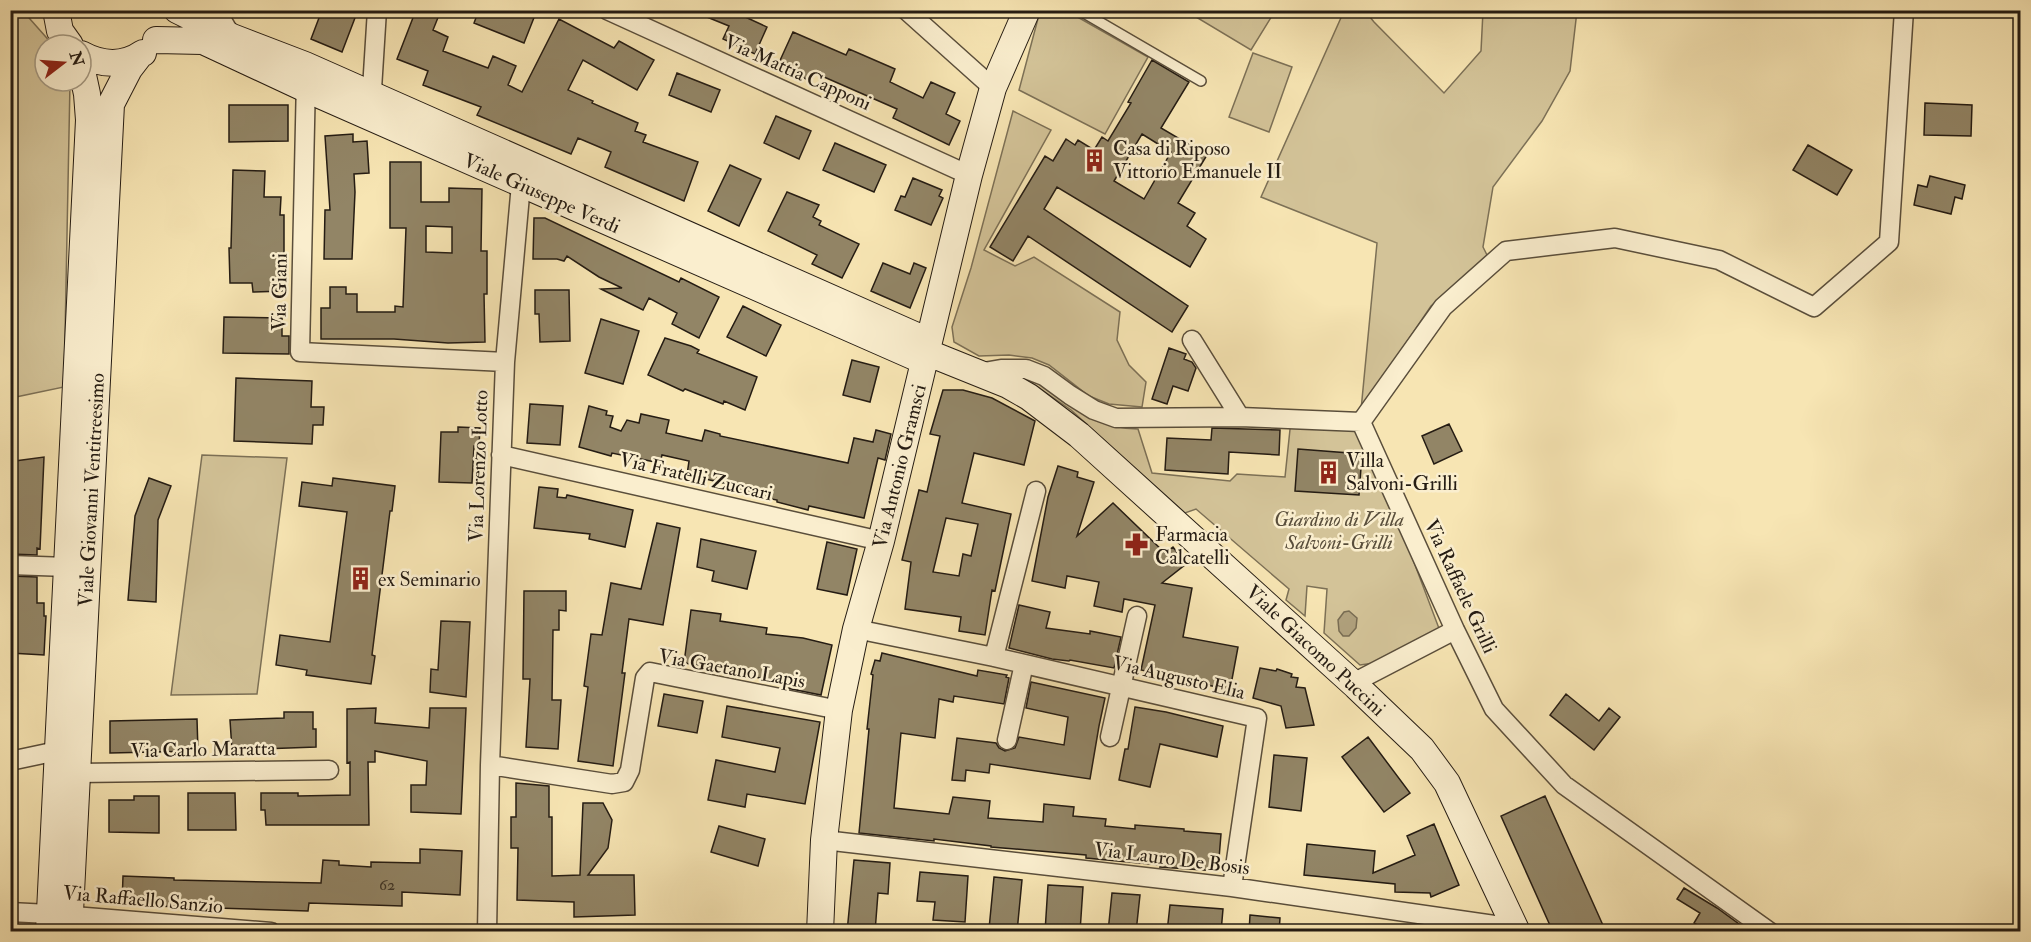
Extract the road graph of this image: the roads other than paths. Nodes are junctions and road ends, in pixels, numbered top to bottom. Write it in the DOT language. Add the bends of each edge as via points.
graph roads {
  1 [pos="166,10"];
  2 [pos="177,10"];
  3 [pos="216,10"];
  4 [pos="377,10"];
  5 [pos="607,10"];
  6 [pos="906,10"];
  7 [pos="1027,10"];
  8 [pos="1079,10"];
  9 [pos="1904,10"];
  10 [pos="53,13"];
  11 [pos="61,33"];
  12 [pos="232,37"];
  13 [pos="148,48"];
  14 [pos="93,60"];
  15 [pos="306,77"];
  16 [pos="1201,81"];
  17 [pos="993,88"];
  18 [pos="87,93"];
  19 [pos="371,106"];
  20 [pos="969,175"];
  21 [pos="521,184"];
  22 [pos="1192,340"];
  23 [pos="926,352"];
  24 [pos="505,362"];
  25 [pos="976,373"];
  26 [pos="1240,417"];
  27 [pos="1361,422"];
  28 [pos="501,455"];
  29 [pos="1036,490"];
  30 [pos="881,541"];
  31 [pos="10,565"];
  32 [pos="67,567"];
  33 [pos="1137,616"];
  34 [pos="856,629"];
  35 [pos="1455,630"];
  36 [pos="994,657"];
  37 [pos="1024,664"];
  38 [pos="1353,683"];
  39 [pos="1120,686"];
  40 [pos="838,710"];
  41 [pos="1110,737"];
  42 [pos="1007,740"];
  43 [pos="57,751"];
  44 [pos="10,761"];
  45 [pos="490,765"];
  46 [pos="329,770"];
  47 [pos="77,773"];
  48 [pos="824,840"];
  49 [pos="1232,887"];
  50 [pos="10,912"];
  51 [pos="59,923"];
  52 [pos="1516,930"];
  53 [pos="271,932"];
  54 [pos="487,932"];
  55 [pos="820,932"];
  56 [pos="1770,932"];
  1 -- 13 [label="street" via="162,29"];
  2 -- 12 [label="street, Viale Giuseppe Verdi"];
  3 -- 12 [label="street"];
  4 -- 19 [label="street"];
  5 -- 20 [label="street, Via Mattia Capponi"];
  6 -- 17 [label="street"];
  7 -- 17 [label="street, Via Antonio Gramsci"];
  8 -- 16 [label="lane"];
  9 -- 27 [label="street" via="1889,242 1814,307 1719,260 1615,238 1506,252 1443,307"];
  10 -- 11 [label="street"];
  12 -- 15 [label="street, Viale Giuseppe Verdi"];
  13 -- 14 [label="street, Viale Giuseppe Verdi" via="124,62"];
  13 -- 15 [label="street, Viale Giuseppe Verdi" via="203,41"];
  13 -- 47 [label="street, Viale Giovanni Ventitreesimo" via="129,69 111,104"];
  15 -- 19 [label="street, Viale Giuseppe Verdi"];
  15 -- 24 [label="street, Via Giani" via="300,352"];
  17 -- 20 [label="street, Via Antonio Gramsci"];
  18 -- 32 [label="street, Viale Giovanni Ventitreesimo"];
  19 -- 21 [label="street, Viale Giuseppe Verdi"];
  19 -- 23 [label="street, Viale Giuseppe Verdi"];
  20 -- 23 [label="street, Via Antonio Gramsci"];
  21 -- 23 [label="street, Viale Giuseppe Verdi"];
  21 -- 24 [label="street, Via Lorenzo Lotto"];
  22 -- 26 [label="street"];
  23 -- 25 [label="street, Viale Giacomo Puccini"];
  23 -- 30 [label="street, Via Antonio Gramsci"];
  24 -- 28 [label="street, Via Lorenzo Lotto"];
  25 -- 26 [label="street" via="1026,369 1044,376 1094,410 1116,418"];
  25 -- 38 [label="street, Viale Giacomo Puccini" via="1029,397 1079,435"];
  26 -- 27 [label="street"];
  27 -- 35 [label="street, Via Raffaele Grilli"];
  28 -- 30 [label="street, Via Fratelli Zuccari"];
  28 -- 45 [label="street, Via Lorenzo Lotto"];
  29 -- 36 [label="street"];
  30 -- 34 [label="street, Via Antonio Gramsci"];
  31 -- 32 [label="street"];
  32 -- 43 [label="street, Viale Giovanni Ventitreesimo"];
  33 -- 39 [label="street"];
  34 -- 36 [label="street, Via Augusto Elia"];
  34 -- 40 [label="street, Via Antonio Gramsci"];
  35 -- 38 [label="street"];
  35 -- 56 [label="street, Via Raffaele Grilli" via="1494,709 1564,784"];
  36 -- 37 [label="street, Via Augusto Elia"];
  37 -- 39 [label="street, Via Augusto Elia"];
  37 -- 42 [label="street"];
  38 -- 52 [label="street, Viale Giacomo Puccini" via="1422,749 1447,783"];
  39 -- 41 [label="street"];
  39 -- 49 [label="street, Via Augusto Elia" via="1257,718"];
  40 -- 45 [label="street, Via Gaetano Lapis" via="650,672 645,678 630,770 624,782 612,784"];
  40 -- 48 [label="street, Via Antonio Gramsci"];
  43 -- 44 [label="street"];
  43 -- 51 [label="street, Viale Giovanni Ventitreesimo"];
  45 -- 54 [label="street, Via Lorenzo Lotto"];
  46 -- 47 [label="street, Via Carlo Maratta"];
  47 -- 51 [label="street, Viale Giovanni Ventitreesimo"];
  48 -- 49 [label="street, Via Lauro De Bosis"];
  48 -- 55 [label="street, Via Antonio Gramsci"];
  49 -- 52 [label="street, Via Lauro De Bosis"];
  50 -- 51 [label="street, Via Raffaello Sanzio"];
  51 -- 53 [label="street, Via Raffaello Sanzio"];
}
